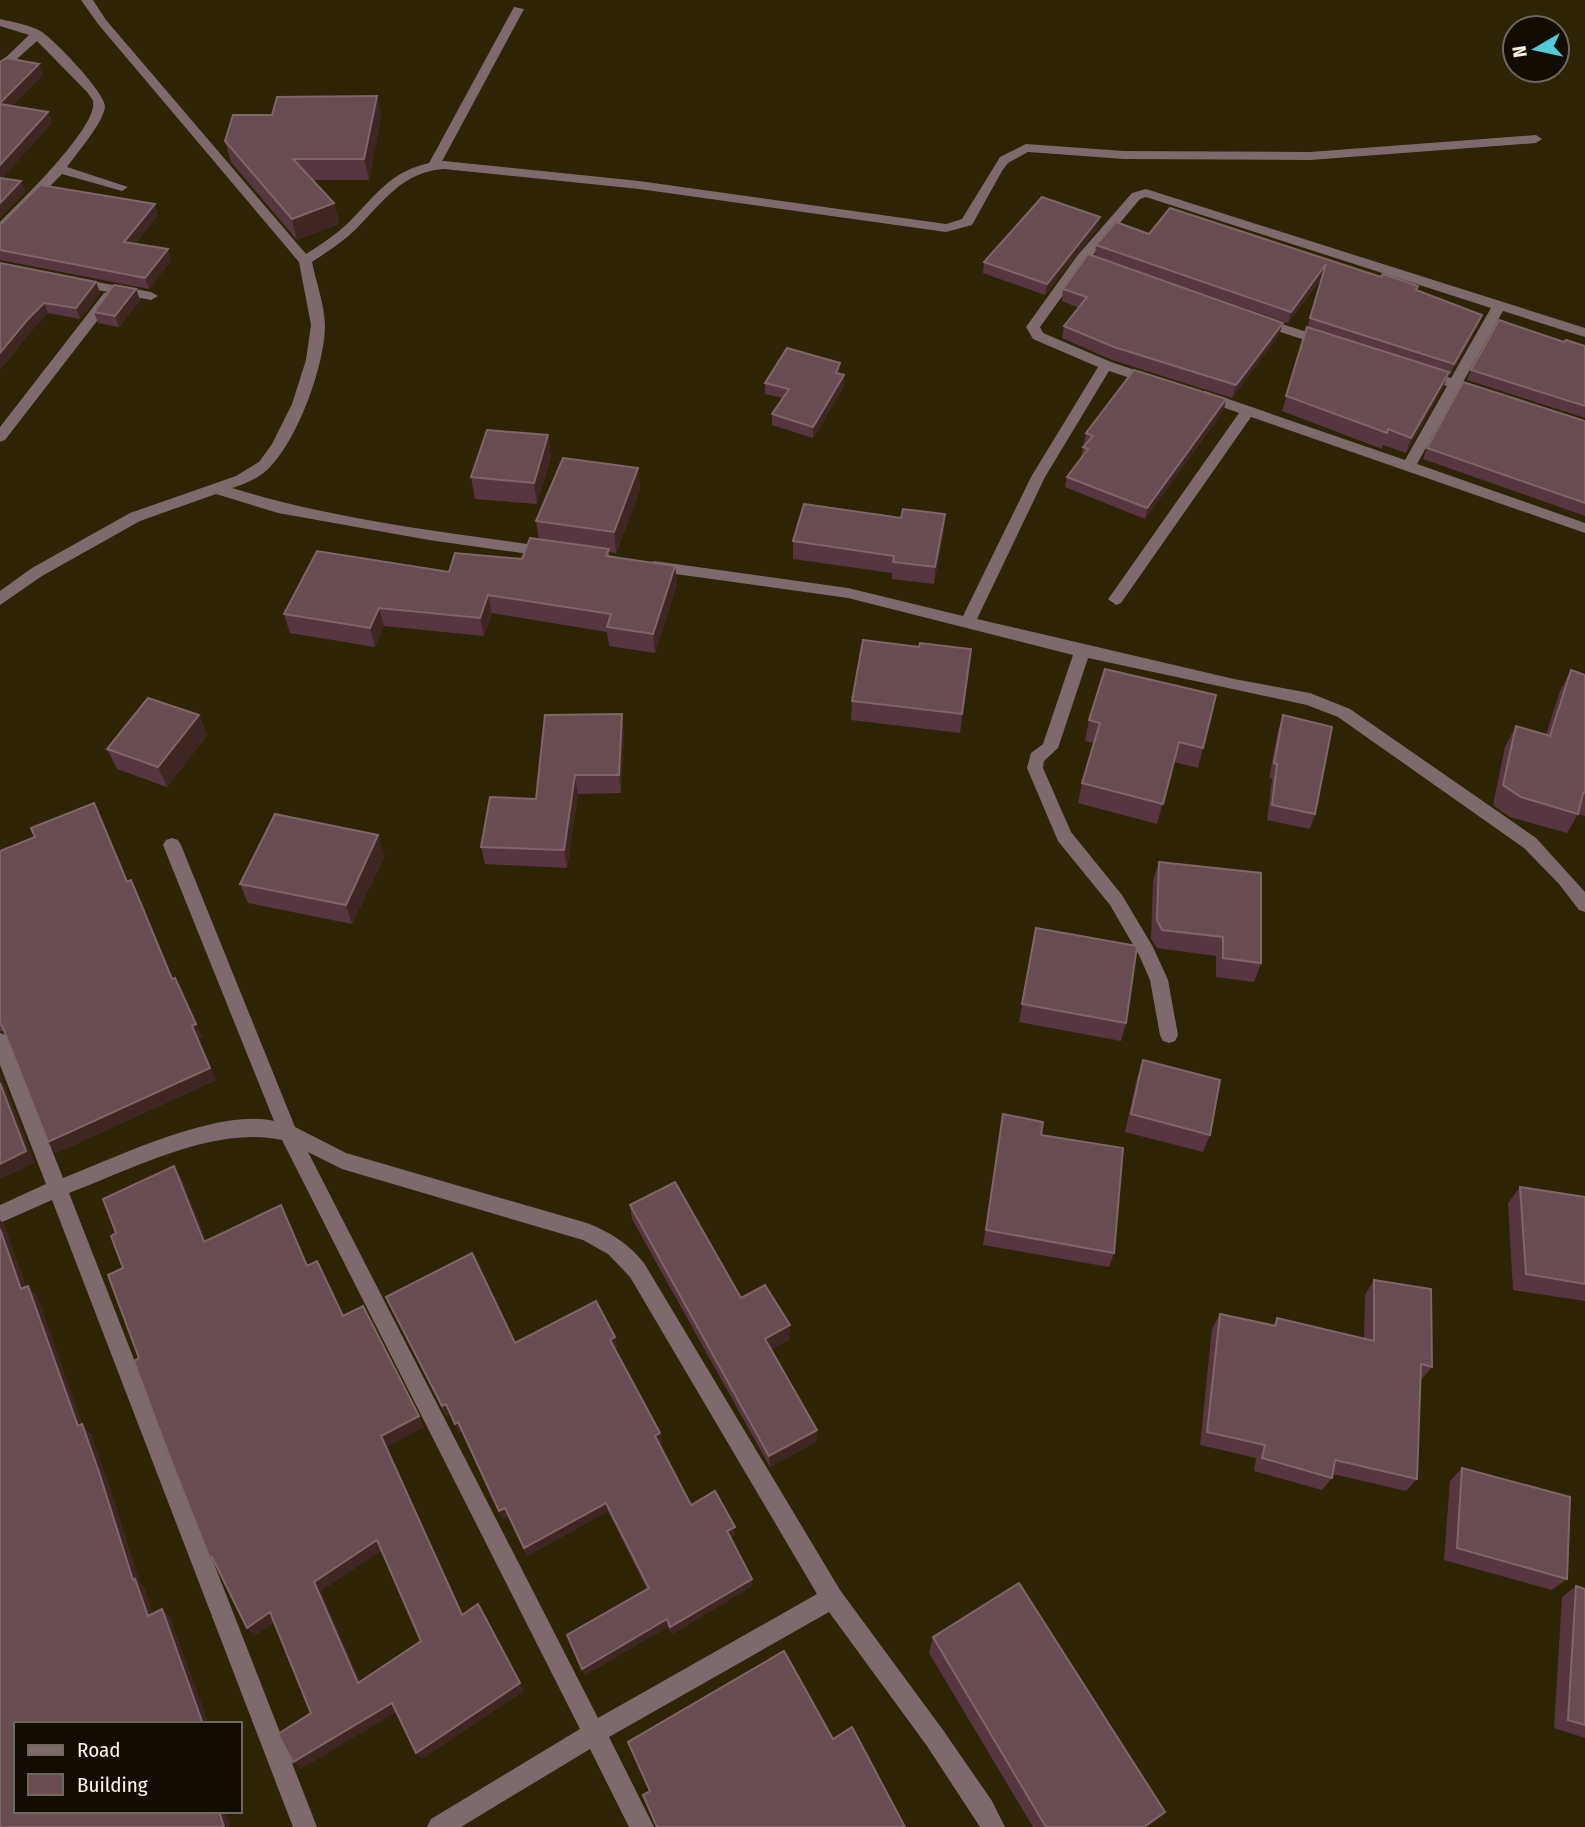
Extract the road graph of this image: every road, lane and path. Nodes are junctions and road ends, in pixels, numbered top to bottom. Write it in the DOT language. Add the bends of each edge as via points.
graph roads {
  1 [pos="87,0"];
  2 [pos="518,9"];
  3 [pos="0,22"];
  4 [pos="37,34"];
  5 [pos="0,70"];
  6 [pos="1536,139"];
  7 [pos="434,165"];
  8 [pos="60,169"];
  9 [pos="122,187"];
  10 [pos="0,229"];
  11 [pos="306,261"];
  12 [pos="63,279"];
  13 [pos="113,290"];
  14 [pos="152,296"];
  15 [pos="1499,306"];
  16 [pos="1242,315"];
  17 [pos="1585,334"];
  18 [pos="1340,348"];
  19 [pos="1106,365"];
  20 [pos="1410,370"];
  21 [pos="1456,384"];
  22 [pos="1171,386"];
  23 [pos="1196,394"];
  24 [pos="1495,397"];
  25 [pos="1248,410"];
  26 [pos="0,437"];
  27 [pos="1408,467"];
  28 [pos="217,489"];
  29 [pos="1585,528"];
  30 [pos="564,554"];
  31 [pos="632,563"];
  32 [pos="0,599"];
  33 [pos="1116,599"];
  34 [pos="967,624"];
  35 [pos="1082,651"];
  36 [pos="172,845"];
  37 [pos="1585,905"];
  38 [pos="1169,1035"];
  39 [pos="0,1041"];
  40 [pos="288,1133"];
  41 [pos="59,1188"];
  42 [pos="0,1214"];
  43 [pos="832,1598"];
  44 [pos="594,1732"];
  45 [pos="305,1827"];
  46 [pos="439,1827"];
  47 [pos="642,1827"];
  48 [pos="993,1827"];
  1 -- 11 [label="street"];
  2 -- 7 [label="street"];
  3 -- 4 [label="street"];
  4 -- 5 [label="street"];
  4 -- 8 [label="street" via="99,102 90,125"];
  6 -- 7 [label="street" via="1310,156 1124,155 1026,148 996,170 967,222 946,228 639,185"];
  7 -- 11 [label="street" via="408,171 352,226"];
  8 -- 9 [label="street"];
  8 -- 10 [label="street"];
  11 -- 28 [label="street" via="318,329 299,404 264,465"];
  12 -- 13 [label="street"];
  13 -- 14 [label="street"];
  13 -- 26 [label="street"];
  15 -- 17 [label="street"];
  15 -- 19 [label="street" via="1146,193 1136,196 1088,261 1034,322 1033,331"];
  15 -- 21 [label="street"];
  16 -- 18 [label="street"];
  19 -- 22 [label="street"];
  19 -- 34 [label="street" via="1038,477"];
  20 -- 21 [label="street"];
  21 -- 24 [label="street"];
  21 -- 27 [label="street"];
  23 -- 25 [label="street"];
  25 -- 27 [label="street"];
  25 -- 33 [label="street"];
  27 -- 29 [label="street"];
  28 -- 30 [label="street" via="292,510"];
  28 -- 32 [label="street" via="135,517 37,572"];
  31 -- 34 [label="street" via="848,593"];
  34 -- 35 [label="street"];
  35 -- 37 [label="street" via="1310,699 1344,713 1530,843"];
  35 -- 38 [label="street" via="1050,748 1034,760 1035,768 1064,835 1116,900 1143,943 1158,980"];
  36 -- 40 [label="street"];
  39 -- 41 [label="street"];
  40 -- 41 [label="street" via="237,1127 206,1133"];
  40 -- 43 [label="street" via="341,1160 587,1232 624,1252"];
  40 -- 44 [label="street"];
  41 -- 42 [label="street"];
  41 -- 45 [label="street"];
  43 -- 44 [label="street"];
  43 -- 48 [label="street" via="935,1738"];
  44 -- 46 [label="street"];
  44 -- 47 [label="street"];
}
